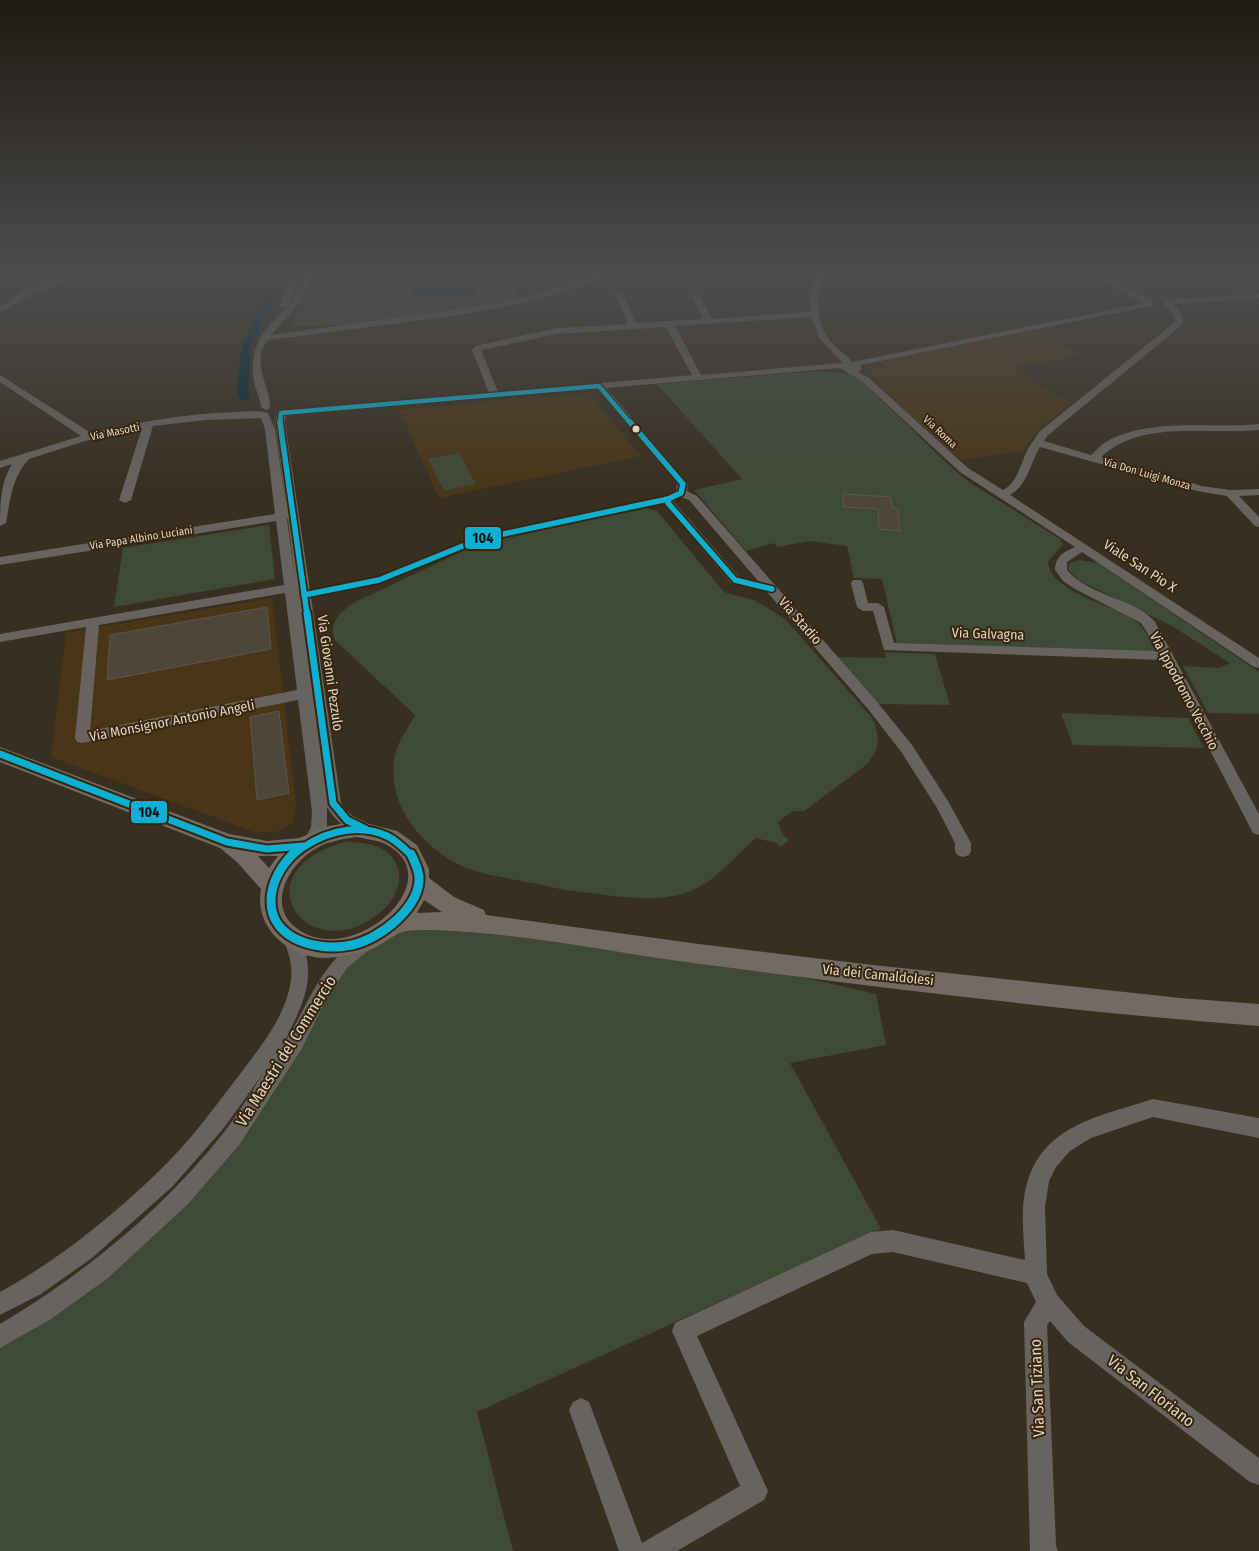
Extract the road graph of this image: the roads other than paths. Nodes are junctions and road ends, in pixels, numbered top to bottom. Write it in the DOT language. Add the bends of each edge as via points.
graph roads {
  1 [pos="261,345"];
  2 [pos="490,345"];
  3 [pos="681,345"];
  4 [pos="830,345"];
  5 [pos="943,345"];
  6 [pos="1152,345"];
  7 [pos="851,368"];
  8 [pos="698,377"];
  9 [pos="0,378"];
  10 [pos="599,386"];
  11 [pos="494,394"];
  12 [pos="264,395"];
  13 [pos="281,408"];
  14 [pos="265,410"];
  15 [pos="148,425"];
  16 [pos="1259,427"];
  17 [pos="90,437"];
  18 [pos="1038,443"];
  19 [pos="25,457"];
  20 [pos="1094,458"];
  21 [pos="0,467"];
  22 [pos="11,475"];
  23 [pos="1259,492"];
  24 [pos="1230,493"];
  25 [pos="687,495"];
  26 [pos="1002,495"];
  27 [pos="668,499"];
  28 [pos="125,500"];
  29 [pos="288,515"];
  30 [pos="0,523"];
  31 [pos="1259,524"];
  32 [pos="1083,547"];
  33 [pos="0,560"];
  34 [pos="753,567"];
  35 [pos="726,572"];
  36 [pos="858,583"];
  37 [pos="291,588"];
  38 [pos="772,589"];
  39 [pos="304,595"];
  40 [pos="93,622"];
  41 [pos="0,638"];
  42 [pos="1167,656"];
  43 [pos="1259,664"];
  44 [pos="311,693"];
  45 [pos="0,754"];
  46 [pos="1259,829"];
  47 [pos="367,830"];
  48 [pos="226,842"];
  49 [pos="308,844"];
  50 [pos="963,851"];
  51 [pos="419,883"];
  52 [pos="272,886"];
  53 [pos="396,923"];
  54 [pos="499,925"];
  55 [pos="292,938"];
  56 [pos="370,940"];
  57 [pos="1259,1015"];
  58 [pos="1259,1128"];
  59 [pos="1036,1274"];
  60 [pos="1049,1303"];
  61 [pos="0,1304"];
  62 [pos="0,1337"];
  63 [pos="581,1410"];
  64 [pos="1259,1473"];
  65 [pos="632,1551"];
  66 [pos="652,1551"];
  67 [pos="1045,1551"];
  1 -- 12 [label="street, Via Giovanni Pezzulo" via="257,375"];
  2 -- 11 [label="street" via="476,350"];
  3 -- 8 [label="street"];
  4 -- 7 [label="street, Via Roma"];
  5 -- 7 [label="street" via="872,360"];
  6 -- 18 [label="street" via="1043,434"];
  7 -- 8 [label="street"];
  7 -- 26 [label="street, Via Roma" via="964,470"];
  8 -- 10 [label="street"];
  9 -- 17 [label="street"];
  10 -- 11 [label="street"];
  10 -- 25 [label="street, Via Stadio" via="683,484"];
  11 -- 13 [label="street"];
  12 -- 13 [label="street"];
  12 -- 14 [label="street, Via Giovanni Pezzulo"];
  13 -- 14 [label="street" via="271,416"];
  13 -- 29 [label="street, Via Giovanni Pezzulo"];
  14 -- 15 [label="street, Via Masotti"];
  14 -- 29 [label="street, Via Giovanni Pezzulo"];
  15 -- 17 [label="street, Via Masotti"];
  15 -- 28 [label="street"];
  16 -- 20 [label="street" via="1136,434 1119,438"];
  17 -- 19 [label="street, Via Masotti"];
  18 -- 20 [label="street, Via Don Luigi Monza"];
  18 -- 26 [label="street" via="1023,475 1013,489"];
  19 -- 21 [label="street, Via Masotti"];
  19 -- 22 [label="street"];
  20 -- 24 [label="street, Via Don Luigi Monza" via="1200,489"];
  21 -- 22 [label="street"];
  22 -- 30 [label="street"];
  23 -- 24 [label="street, Via Don Luigi Monza"];
  24 -- 31 [label="street"];
  25 -- 27 [label="street"];
  25 -- 34 [label="street, Via Stadio"];
  26 -- 32 [label="street, Viale San Pio X"];
  27 -- 35 [label="street"];
  27 -- 39 [label="street" via="480,539 379,580"];
  29 -- 33 [label="street, Via Papa Albino Luciani"];
  29 -- 37 [label="street, Via Giovanni Pezzulo"];
  29 -- 39 [label="street, Via Giovanni Pezzulo"];
  32 -- 42 [label="street, Via Ippodromo Vecchio" via="1067,556 1060,564 1060,571 1076,585 1146,620"];
  32 -- 43 [label="street, Viale San Pio X"];
  34 -- 35 [label="street" via="740,575"];
  34 -- 38 [label="street, Via Stadio"];
  35 -- 38 [label="street" via="740,583"];
  36 -- 42 [label="street, Via Galvagna" via="863,607 878,607 889,647"];
  37 -- 40 [label="street"];
  37 -- 44 [label="street, Via Giovanni Pezzulo"];
  38 -- 50 [label="street, Via Stadio" via="907,749 943,805 963,843"];
  39 -- 44 [label="street, Via Giovanni Pezzulo"];
  40 -- 41 [label="street"];
  40 -- 44 [label="street, Via Monsignor Antonio Angeli" via="82,738"];
  42 -- 46 [label="street, Via Ippodromo Vecchio"];
  44 -- 47 [label="street, Via Giovanni Pezzulo" via="336,811 352,825"];
  44 -- 49 [label="street, Via Giovanni Pezzulo" via="320,811 319,827"];
  45 -- 48 [label="main road"];
  47 -- 49 [label="main road" via="335,832"];
  47 -- 51 [label="main road" via="396,839 410,850 417,865"];
  48 -- 49 [label="main road" via="267,849"];
  48 -- 52 [label="main road" via="245,856"];
  49 -- 52 [label="main road" via="289,858 278,871"];
  51 -- 53 [label="main road" via="408,910"];
  51 -- 54 [label="main road, Via dei Camaldolesi" via="450,907"];
  52 -- 55 [label="main road" via="269,901 272,915"];
  53 -- 54 [label="main road, Via dei Camaldolesi" via="446,921"];
  53 -- 56 [label="main road"];
  54 -- 57 [label="main road, Via dei Camaldolesi" via="854,973"];
  55 -- 56 [label="main road" via="308,946 328,948"];
  55 -- 61 [label="street, Via Maestri del Commercio" via="299,959 300,978 295,1000 273,1045 216,1122 165,1180 84,1250 33,1286"];
  56 -- 62 [label="street, Via Maestri del Commercio" via="342,962 324,986 294,1044 232,1138 181,1197 100,1270"];
  58 -- 59 [label="street" via="1152,1108 1086,1130 1063,1144 1048,1160 1038,1179 1034,1207"];
  59 -- 60 [label="street"];
  59 -- 66 [label="street" via="880,1241 683,1331 755,1491"];
  60 -- 64 [label="street, Via San Floriano" via="1076,1334"];
  60 -- 67 [label="street, Via San Tiziano" via="1035,1322 1042,1550"];
  63 -- 65 [label="street"];
}
